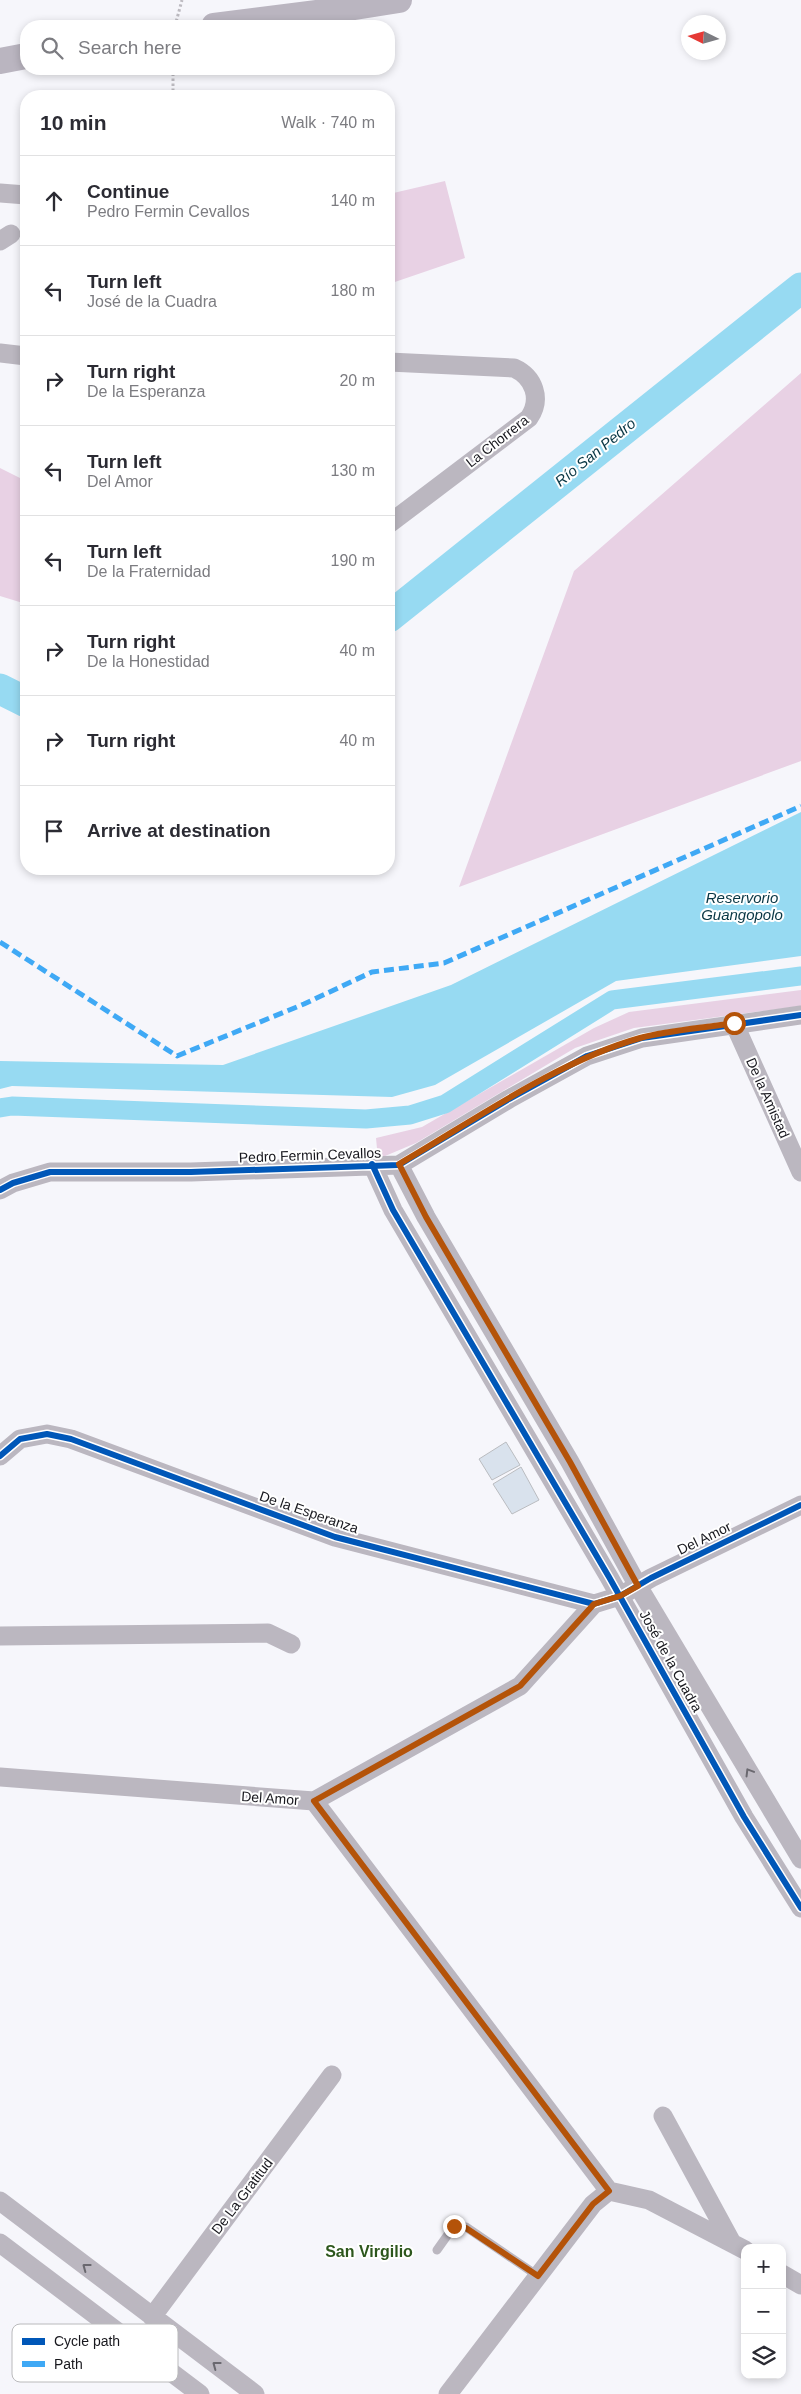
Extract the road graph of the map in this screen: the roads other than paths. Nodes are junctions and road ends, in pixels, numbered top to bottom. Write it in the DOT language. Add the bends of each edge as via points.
graph roads {
  1 [pos="399,0"];
  2 [pos="257,20"];
  3 [pos="20,57"];
  4 [pos="0,62"];
  5 [pos="0,193"];
  6 [pos="20,195"];
  7 [pos="0,353"];
  8 [pos="20,355"];
  9 [pos="395,362"];
  10 [pos="395,519"];
  11 [pos="801,1015"];
  12 [pos="734,1023"];
  13 [pos="372,1164"];
  14 [pos="399,1164"];
  15 [pos="801,1172"];
  16 [pos="0,1190"];
  17 [pos="521,1378"];
  18 [pos="500,1391"];
  19 [pos="0,1456"];
  20 [pos="801,1505"];
  21 [pos="638,1586"];
  22 [pos="620,1596"];
  23 [pos="594,1604"];
  24 [pos="0,1636"];
  25 [pos="291,1644"];
  26 [pos="0,1777"];
  27 [pos="314,1801"];
  28 [pos="767,1802"];
  29 [pos="744,1816"];
  30 [pos="801,1859"];
  31 [pos="801,1908"];
  32 [pos="332,2076"];
  33 [pos="663,2116"];
  34 [pos="609,2191"];
  35 [pos="3,2210"];
  36 [pos="0,2243"];
  37 [pos="738,2246"];
  38 [pos="437,2250"];
  39 [pos="538,2276"];
  40 [pos="786,2276"];
  41 [pos="801,2285"];
  42 [pos="152,2317"];
  43 [pos="107,2324"];
  44 [pos="161,2324"];
  45 [pos="178,2336"];
  46 [pos="178,2377"];
  47 [pos="200,2394"];
  48 [pos="255,2394"];
  49 [pos="448,2394"];
  1 -- 2 [label="main road"];
  3 -- 4 [label="main road"];
  5 -- 6 [label="street"];
  7 -- 8 [label="street"];
  9 -- 10 [label="street, La Chorrera" via="514,368 531,380 534,395 533,412 529,418"];
  11 -- 12 [label="street, Pedro Fermin Cevallos"];
  12 -- 14 [label="street, Pedro Fermin Cevallos" via="642,1038 587,1056"];
  12 -- 15 [label="street, De la Amistad"];
  13 -- 14 [label="street, Pedro Fermin Cevallos"];
  13 -- 16 [label="street, Pedro Fermin Cevallos" via="191,1172 50,1172"];
  13 -- 18 [label="street, José de la Cuadra" via="392,1210"];
  14 -- 17 [label="street, José de la Cuadra" via="426,1217"];
  17 -- 18 [label="street"];
  17 -- 21 [label="street, José de la Cuadra"];
  18 -- 22 [label="street, José de la Cuadra"];
  19 -- 23 [label="street, De la Esperanza" via="20,1439 46,1434 71,1439 335,1537"];
  20 -- 21 [label="street, Del Amor"];
  21 -- 22 [label="street, Del Amor"];
  28 -- 21 [label="street, José de la Cuadra, one-way"];
  22 -- 23 [label="street"];
  22 -- 29 [label="street, José de la Cuadra"];
  23 -- 27 [label="street, Del Amor" via="520,1686"];
  24 -- 25 [label="street" via="268,1633"];
  26 -- 27 [label="street, Del Amor"];
  27 -- 34 [label="street"];
  28 -- 29 [label="street"];
  28 -- 30 [label="street, José de la Cuadra"];
  29 -- 31 [label="street, José de la Cuadra"];
  32 -- 42 [label="street, De La Gratitud"];
  33 -- 37 [label="street"];
  34 -- 37 [label="street" via="649,2200"];
  34 -- 39 [label="street" via="593,2204"];
  42 -- 35 [label="street, one-way"];
  36 -- 43 [label="street"];
  38 -- 39 [label="lane" via="454,2226 466,2228"];
  39 -- 49 [label="street"];
  40 -- 41 [label="street"];
  44 -- 42 [label="street, one-way"];
  48 -- 45 [label="street, one-way"];
  46 -- 47 [label="street"];
}
